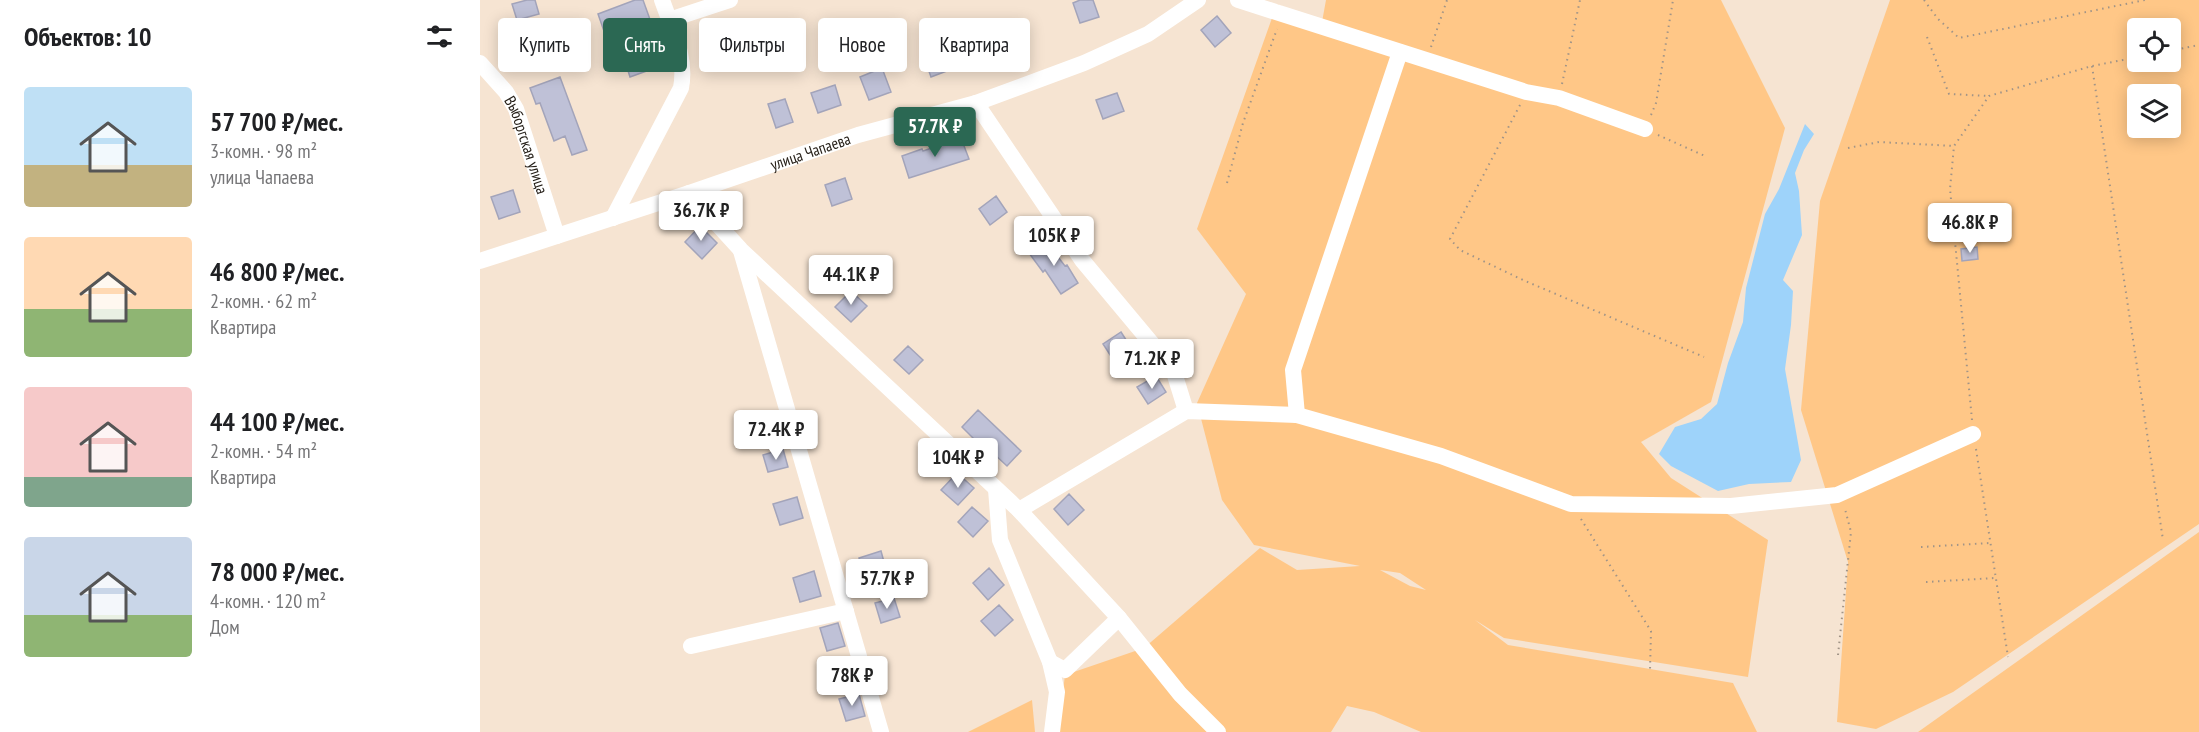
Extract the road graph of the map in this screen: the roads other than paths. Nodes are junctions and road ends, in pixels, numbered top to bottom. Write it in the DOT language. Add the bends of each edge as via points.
graph roads {
  1 [pos="662,0"];
  2 [pos="730,0"];
  3 [pos="1198,0"];
  4 [pos="1238,0"];
  5 [pos="668,18"];
  6 [pos="675,18"];
  7 [pos="1400,52"];
  8 [pos="480,63"];
  9 [pos="683,72"];
  10 [pos="976,103"];
  11 [pos="1645,129"];
  12 [pos="689,193"];
  13 [pos="613,218"];
  14 [pos="557,236"];
  15 [pos="741,250"];
  16 [pos="480,261"];
  17 [pos="1186,411"];
  18 [pos="1297,415"];
  19 [pos="1973,434"];
  20 [pos="996,489"];
  21 [pos="1019,510"];
  22 [pos="846,611"];
  23 [pos="1119,618"];
  24 [pos="691,646"];
  25 [pos="1050,662"];
  26 [pos="881,732"];
  27 [pos="1052,732"];
  28 [pos="1218,732"];
  1 -- 5 [label="street"];
  2 -- 6 [label="street"];
  3 -- 10 [label="street, улица Чапаева" via="1148,34 1084,63"];
  4 -- 7 [label="street"];
  7 -- 11 [label="street" via="1526,92 1559,98"];
  7 -- 18 [label="street" via="1293,370"];
  8 -- 14 [label="street, Выборгская улица" via="516,109"];
  9 -- 13 [label="street" via="681,88"];
  10 -- 12 [label="street, улица Чапаева" via="858,135"];
  10 -- 17 [label="street" via="1082,260 1173,369"];
  12 -- 13 [label="street, улица Чапаева"];
  12 -- 15 [label="street"];
  13 -- 14 [label="street, улица Чапаева"];
  14 -- 16 [label="street, улица Чапаева"];
  15 -- 20 [label="street"];
  15 -- 22 [label="street"];
  17 -- 18 [label="street"];
  17 -- 21 [label="street"];
  18 -- 19 [label="street" via="1441,456 1571,504 1731,506 1841,493"];
  20 -- 21 [label="street"];
  20 -- 25 [label="street" via="1000,540"];
  21 -- 23 [label="street"];
  22 -- 24 [label="street"];
  22 -- 26 [label="street"];
  23 -- 25 [label="street" via="1065,670"];
  23 -- 28 [label="street" via="1180,694"];
  25 -- 27 [label="street" via="1058,692"];
}
